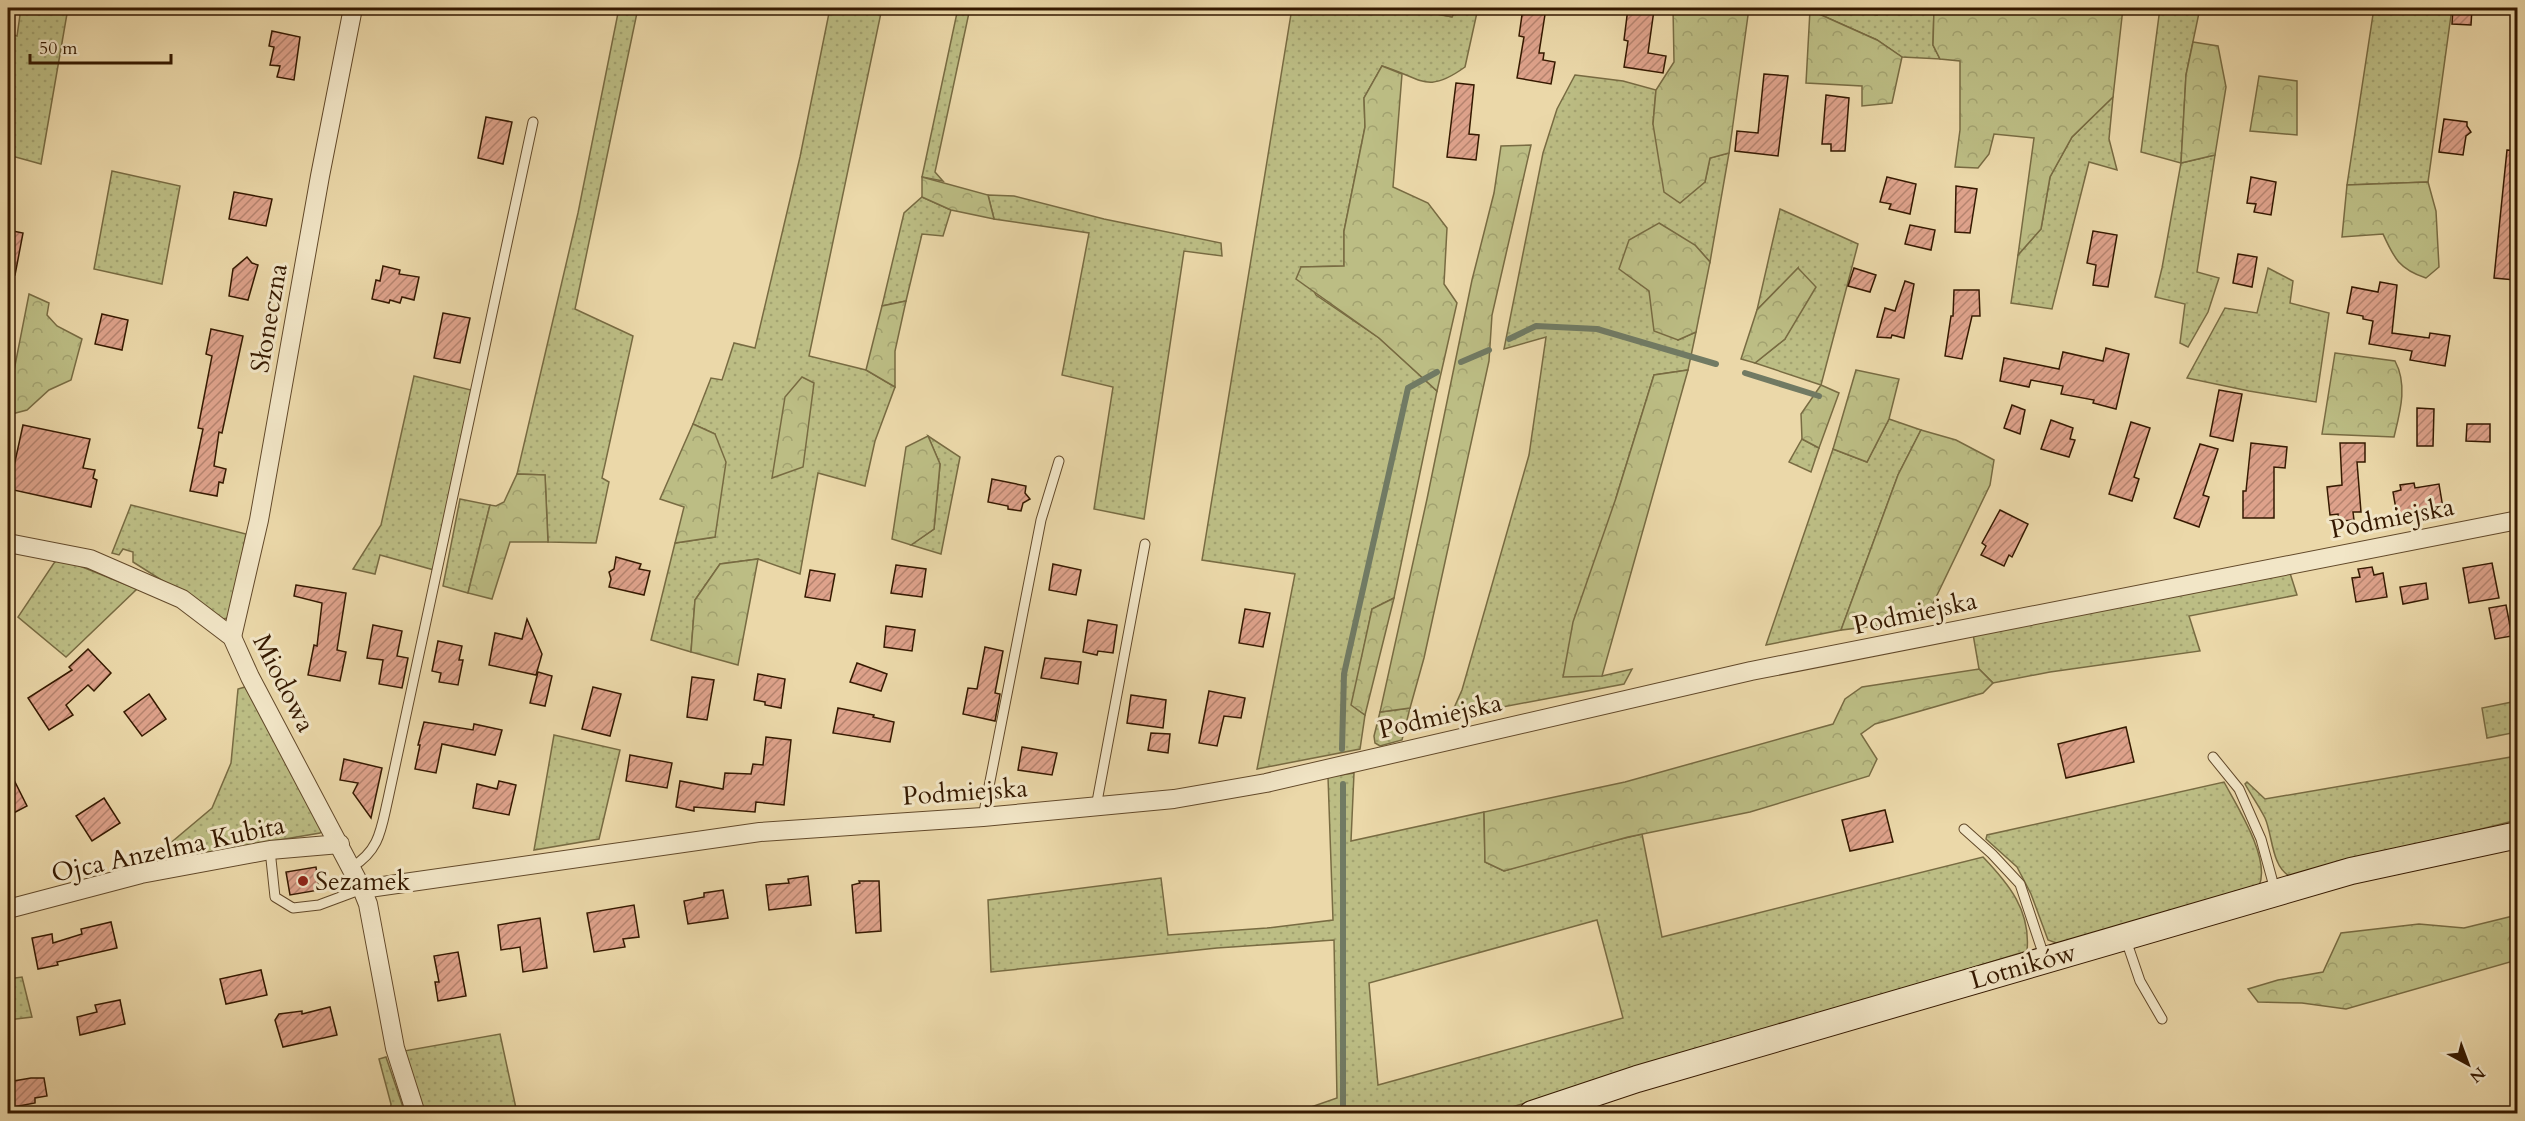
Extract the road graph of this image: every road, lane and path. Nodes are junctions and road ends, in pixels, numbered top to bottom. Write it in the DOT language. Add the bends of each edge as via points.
graph roads {
  1 [pos="353,8"];
  2 [pos="533,122"];
  3 [pos="1059,461"];
  4 [pos="2517,520"];
  5 [pos="8,543"];
  6 [pos="1145,544"];
  7 [pos="232,636"];
  8 [pos="2213,757"];
  9 [pos="1096,807"];
  10 [pos="983,817"];
  11 [pos="1964,829"];
  12 [pos="2517,835"];
  13 [pos="340,844"];
  14 [pos="270,850"];
  15 [pos="352,867"];
  16 [pos="362,889"];
  17 [pos="2276,892"];
  18 [pos="8,909"];
  19 [pos="2125,937"];
  20 [pos="2045,960"];
  21 [pos="2162,1019"];
  22 [pos="416,1113"];
  23 [pos="1532,1113"];
  1 -- 7 [label="street, Słoneczna" via="259,520"];
  2 -- 15 [label="lane" via="383,821 377,844 366,859"];
  3 -- 10 [label="lane" via="1041,520"];
  4 -- 9 [label="street, Podmiejska" via="1751,671 1266,783"];
  5 -- 7 [label="street, Miodowa" via="90,559 182,599"];
  6 -- 9 [label="lane"];
  7 -- 13 [label="street, Miodowa"];
  8 -- 17 [label="lane" via="2239,789 2261,839"];
  9 -- 10 [label="street, Podmiejska"];
  10 -- 16 [label="street, Podmiejska" via="760,832"];
  11 -- 20 [label="lane" via="2020,884"];
  12 -- 17 [label="street, Lotników" via="2351,871"];
  13 -- 14 [label="street, Ojca Anzelma Kubita"];
  13 -- 15 [label="street, Miodowa"];
  14 -- 16 [label="lane" via="275,897 293,908 319,905"];
  14 -- 18 [label="street, Ojca Anzelma Kubita" via="141,874"];
  15 -- 16 [label="street, Miodowa"];
  16 -- 22 [label="street, Miodowa" via="395,1048"];
  17 -- 19 [label="street, Lotników"];
  19 -- 20 [label="street, Lotników"];
  19 -- 21 [label="lane" via="2140,981"];
  20 -- 23 [label="street, Lotników"];
}
